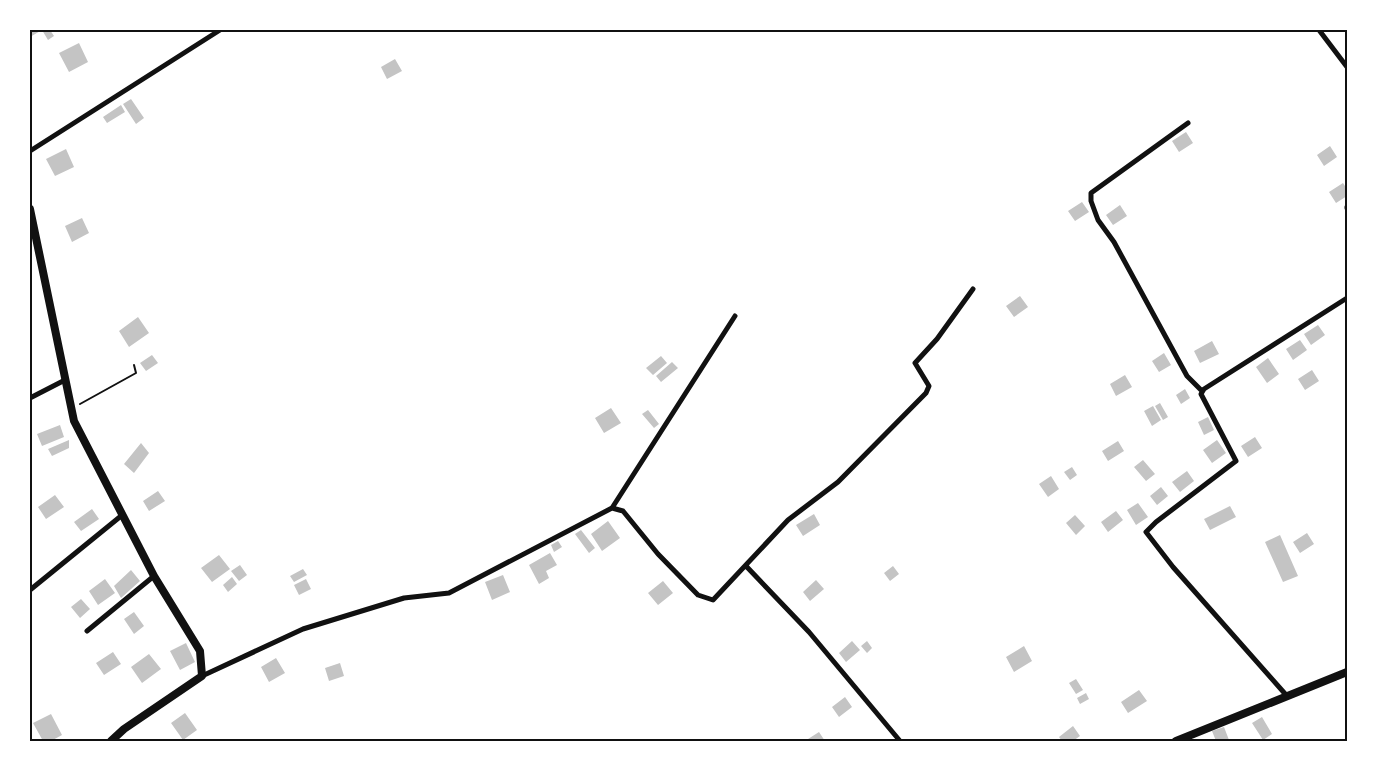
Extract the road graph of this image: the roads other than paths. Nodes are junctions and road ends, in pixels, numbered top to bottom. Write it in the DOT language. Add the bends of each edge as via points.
graph roads {
  1 [pos="220,30"];
  2 [pos="1319,30"];
  3 [pos="1347,67"];
  4 [pos="1188,123"];
  5 [pos="30,151"];
  6 [pos="30,209"];
  7 [pos="972,289"];
  8 [pos="1347,298"];
  9 [pos="735,316"];
  10 [pos="65,380"];
  11 [pos="1202,391"];
  12 [pos="30,398"];
  13 [pos="612,508"];
  14 [pos="121,516"];
  15 [pos="746,566"];
  16 [pos="154,576"];
  17 [pos="30,590"];
  18 [pos="88,631"];
  19 [pos="1347,672"];
  20 [pos="202,676"];
  21 [pos="1286,696"];
  22 [pos="1188,739"];
  23 [pos="111,741"];
  24 [pos="900,741"];
  25 [pos="1176,741"];
  1 -- 5 [label="street"];
  2 -- 3 [label="street"];
  4 -- 11 [label="street" via="1091,193 1090,201 1187,376"];
  6 -- 10 [label="street"];
  7 -- 15 [label="street" via="937,339 915,363 929,386 926,393 838,482 788,520"];
  8 -- 11 [label="street"];
  9 -- 13 [label="street"];
  10 -- 12 [label="street"];
  10 -- 14 [label="street" via="74,421"];
  11 -- 21 [label="street" via="1236,461 1146,532 1172,567"];
  13 -- 15 [label="street" via="623,512 698,595 713,600"];
  13 -- 20 [label="street" via="449,593 404,598 303,629"];
  14 -- 16 [label="street"];
  14 -- 17 [label="street"];
  15 -- 24 [label="street" via="809,632"];
  16 -- 18 [label="street"];
  16 -- 20 [label="street" via="200,651"];
  19 -- 21 [label="street"];
  20 -- 23 [label="street"];
  21 -- 22 [label="street"];
  22 -- 25 [label="street"];
}
